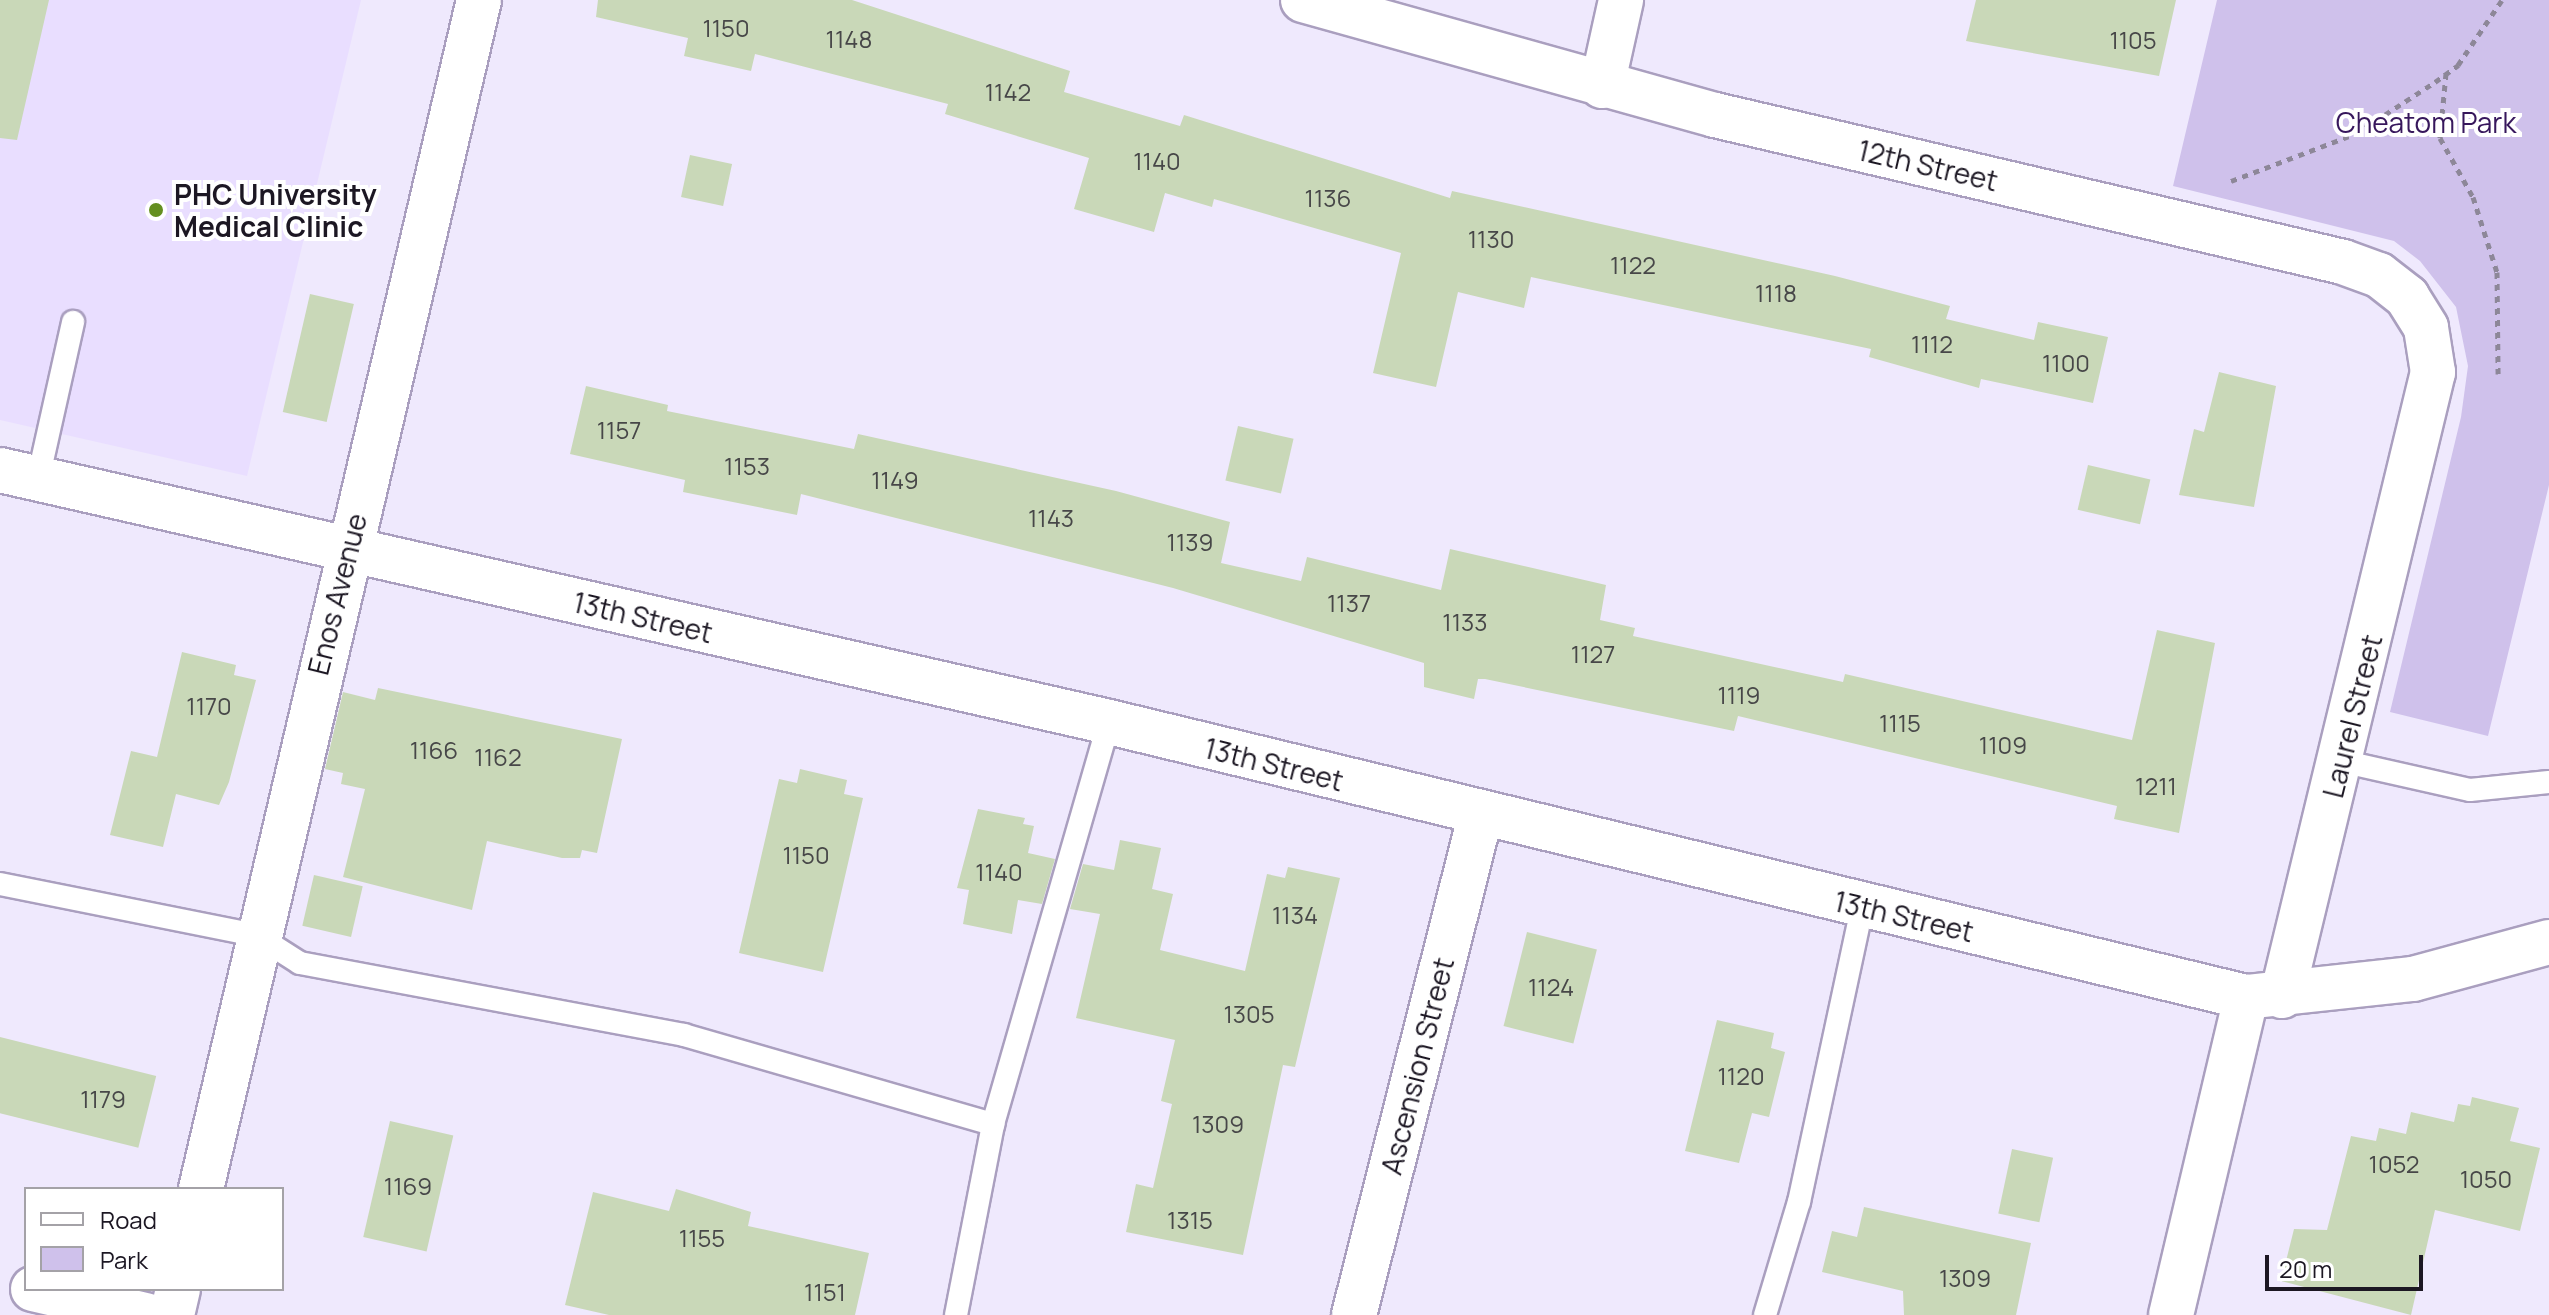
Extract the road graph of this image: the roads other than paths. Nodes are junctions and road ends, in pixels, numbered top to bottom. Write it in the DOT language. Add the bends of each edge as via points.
graph roads {
  1 [pos="479,0"];
  2 [pos="1303,0"];
  3 [pos="1621,0"];
  4 [pos="1602,86"];
  5 [pos="73,322"];
  6 [pos="2420,436"];
  7 [pos="19,474"];
  8 [pos="348,552"];
  9 [pos="1109,722"];
  10 [pos="2341,761"];
  11 [pos="2549,782"];
  12 [pos="1480,817"];
  13 [pos="0,884"];
  14 [pos="1862,907"];
  15 [pos="256,935"];
  16 [pos="2549,942"];
  17 [pos="2264,996"];
  18 [pos="993,1124"];
  19 [pos="201,1187"];
  20 [pos="0,1281"];
  21 [pos="24,1287"];
  22 [pos="42,1291"];
  23 [pos="178,1291"];
  24 [pos="146,1315"];
  25 [pos="172,1315"];
  26 [pos="956,1315"];
  27 [pos="1354,1315"];
  28 [pos="1765,1315"];
  29 [pos="2171,1315"];
  1 -- 8 [label="street, Enos Avenue"];
  2 -- 4 [label="street, 12th Street"];
  3 -- 4 [label="street"];
  4 -- 6 [label="street, 12th Street" via="2379,275 2407,297 2426,328 2433,372"];
  5 -- 7 [label="lane"];
  6 -- 10 [label="street, Laurel Street"];
  7 -- 8 [label="street, 13th Street"];
  8 -- 9 [label="street, 13th Street"];
  8 -- 15 [label="street, Enos Avenue"];
  9 -- 12 [label="street, 13th Street"];
  9 -- 18 [label="lane"];
  10 -- 11 [label="lane" via="2470,790"];
  10 -- 17 [label="street, Laurel Street"];
  12 -- 14 [label="street, 13th Street"];
  12 -- 27 [label="street, Ascension Street"];
  13 -- 15 [label="lane"];
  14 -- 17 [label="street, 13th Street"];
  14 -- 28 [label="lane" via="1799,1202"];
  15 -- 18 [label="lane" via="300,963 684,1035"];
  15 -- 19 [label="street, Enos Avenue"];
  16 -- 17 [label="street, 13th Street" via="2413,979"];
  17 -- 29 [label="street, Laurel Street"];
  18 -- 26 [label="lane"];
  20 -- 21 [label="street"];
  22 -- 24 [label="street"];
  23 -- 25 [label="street"];
}
